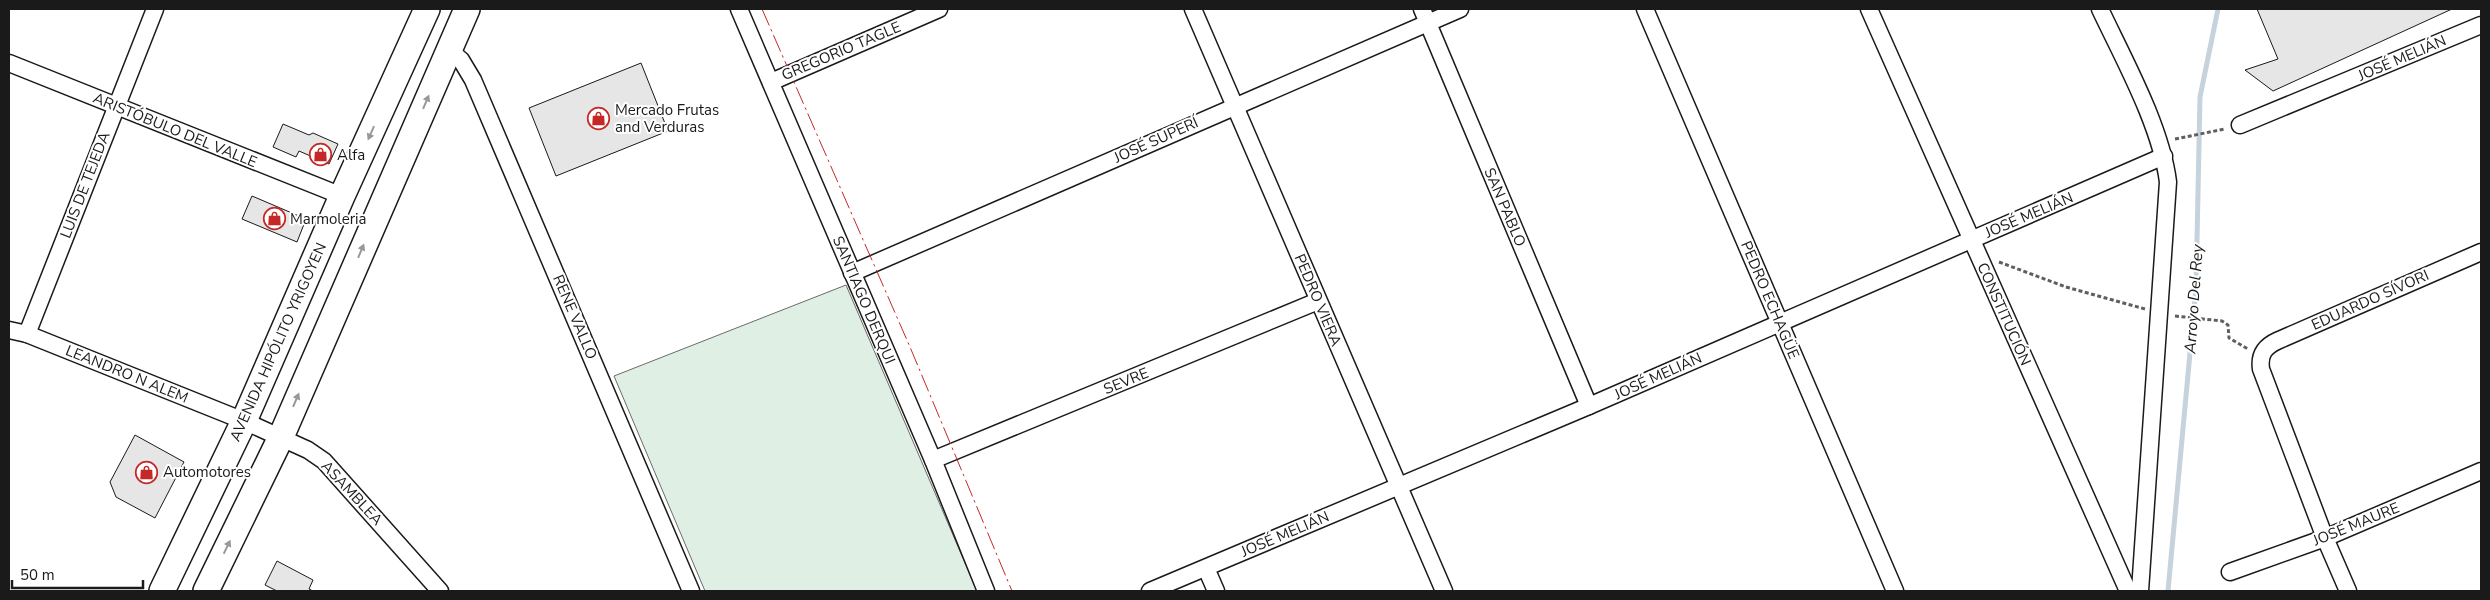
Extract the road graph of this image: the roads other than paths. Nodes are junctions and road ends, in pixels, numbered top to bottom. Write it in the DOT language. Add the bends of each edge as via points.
graph roads {
  1 [pos="155,9"];
  2 [pos="427,9"];
  3 [pos="467,9"];
  4 [pos="739,9"];
  5 [pos="939,9"];
  6 [pos="1193,9"];
  7 [pos="1460,9"];
  8 [pos="1645,9"];
  9 [pos="1869,9"];
  10 [pos="2100,9"];
  11 [pos="1425,16"];
  12 [pos="2481,25"];
  13 [pos="449,50"];
  14 [pos="9,63"];
  15 [pos="771,82"];
  16 [pos="1234,106"];
  17 [pos="116,107"];
  18 [pos="2240,125"];
  19 [pos="2164,156"];
  20 [pos="342,196"];
  21 [pos="1974,247"];
  22 [pos="2481,252"];
  23 [pos="852,273"];
  24 [pos="1318,301"];
  25 [pos="1780,323"];
  26 [pos="9,330"];
  27 [pos="27,334"];
  28 [pos="1589,406"];
  29 [pos="244,421"];
  30 [pos="281,437"];
  31 [pos="933,460"];
  32 [pos="2481,472"];
  33 [pos="1399,486"];
  34 [pos="2325,538"];
  35 [pos="1206,568"];
  36 [pos="2230,572"];
  37 [pos="162,591"];
  38 [pos="206,591"];
  39 [pos="440,591"];
  40 [pos="691,591"];
  41 [pos="986,591"];
  42 [pos="1150,591"];
  43 [pos="1216,591"];
  44 [pos="1444,591"];
  45 [pos="1894,591"];
  46 [pos="2128,591"];
  47 [pos="2140,591"];
  48 [pos="2348,591"];
  1 -- 17 [label="street, LUIS DE TEJEDA"];
  2 -- 20 [label="main road, AVENIDA HIPÓLITO YRIGOYEN, one-way"];
  3 -- 13 [label="main road"];
  4 -- 15 [label="street, SANTIAGO DERQUI"];
  5 -- 15 [label="street, GREGORIO TAGLE"];
  6 -- 16 [label="street, PEDRO VIERA"];
  7 -- 11 [label="street, JOSÉ SUPERÍ"];
  8 -- 25 [label="street, PEDRO ECHAGÜE"];
  9 -- 21 [label="street, CONSTITUCIÓN"];
  10 -- 19 [label="street"];
  11 -- 16 [label="street, JOSÉ SUPERÍ"];
  11 -- 28 [label="street, SAN PABLO"];
  12 -- 18 [label="street, JOSÉ MELIÁN"];
  30 -- 13 [label="main road, one-way"];
  13 -- 40 [label="street, RENE VALLO" via="461,60 474,80"];
  14 -- 17 [label="street, ARISTÓBULO DEL VALLE"];
  15 -- 23 [label="street, SANTIAGO DERQUI"];
  16 -- 23 [label="street, JOSÉ SUPERÍ"];
  16 -- 24 [label="street, PEDRO VIERA"];
  17 -- 20 [label="street, ARISTÓBULO DEL VALLE"];
  17 -- 27 [label="street, LUIS DE TEJEDA"];
  19 -- 21 [label="street, JOSÉ MELIÁN"];
  19 -- 47 [label="street" via="2168,182"];
  20 -- 29 [label="main road, AVENIDA HIPÓLITO YRIGOYEN"];
  21 -- 25 [label="street, JOSÉ MELIÁN"];
  21 -- 46 [label="street, CONSTITUCIÓN"];
  22 -- 34 [label="street, EDUARDO SÍVORI" via="2277,341 2262,352 2261,369"];
  23 -- 31 [label="street, SANTIAGO DERQUI"];
  24 -- 31 [label="street, SEVRE"];
  24 -- 33 [label="street, PEDRO VIERA"];
  25 -- 28 [label="street, JOSÉ MELIÁN"];
  25 -- 45 [label="street, PEDRO ECHAGÜE"];
  26 -- 27 [label="street, LEANDRO N ALEM"];
  27 -- 29 [label="street, LEANDRO N ALEM"];
  28 -- 33 [label="street, JOSÉ MELIÁN"];
  29 -- 30 [label="street, ASAMBLEA"];
  29 -- 37 [label="main road, AVENIDA HIPÓLITO YRIGOYEN"];
  38 -- 30 [label="main road, one-way"];
  30 -- 39 [label="street, ASAMBLEA" via="324,461"];
  31 -- 41 [label="street, SANTIAGO DERQUI"];
  32 -- 34 [label="street, JOSÉ MAURE"];
  33 -- 35 [label="street, JOSÉ MELIÁN"];
  33 -- 44 [label="street, PEDRO VIERA"];
  34 -- 36 [label="street, JOSÉ MAURE"];
  34 -- 48 [label="street"];
  35 -- 42 [label="street, JOSÉ MELIÁN"];
  35 -- 43 [label="street"];
}
